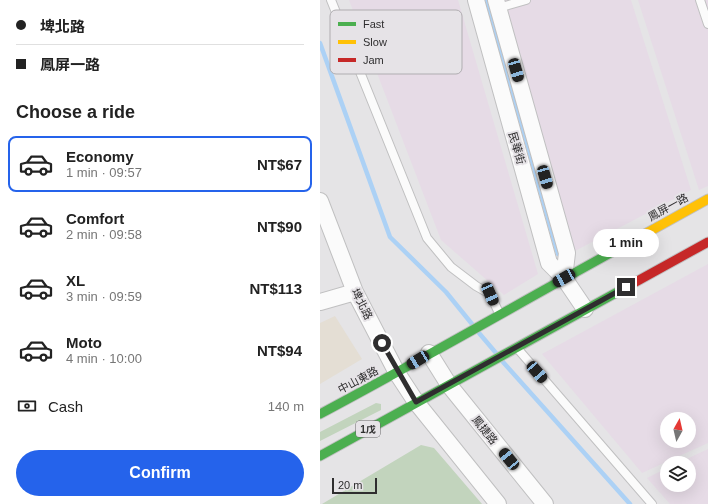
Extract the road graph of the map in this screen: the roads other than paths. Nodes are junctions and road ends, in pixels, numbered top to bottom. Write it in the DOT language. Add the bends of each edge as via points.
graph roads {
  1 [pos="332,0"];
  2 [pos="476,0"];
  3 [pos="526,0"];
  4 [pos="700,0"];
  5 [pos="497,4"];
  6 [pos="336,10"];
  7 [pos="708,24"];
  8 [pos="362,74"];
  9 [pos="708,199"];
  10 [pos="320,201"];
  11 [pos="708,242"];
  12 [pos="564,278"];
  13 [pos="354,292"];
  14 [pos="320,302"];
  15 [pos="586,309"];
  16 [pos="496,316"];
  17 [pos="448,343"];
  18 [pos="513,349"];
  19 [pos="429,354"];
  20 [pos="397,373"];
  21 [pos="449,385"];
  22 [pos="416,402"];
  23 [pos="320,414"];
  24 [pos="320,456"];
  25 [pos="498,504"];
  26 [pos="545,504"];
  27 [pos="652,504"];
  1 -- 6 [label="lane"];
  2 -- 12 [label="street, 民華街" via="549,263"];
  3 -- 5 [label="lane"];
  4 -- 7 [label="lane"];
  5 -- 12 [label="street" via="567,253"];
  8 -- 16 [label="lane" via="427,238 451,267 490,294"];
  9 -- 12 [label="main road, 鳳屏一路"];
  10 -- 13 [label="street, 埤北路"];
  11 -- 15 [label="main road, 1戊"];
  12 -- 15 [label="street, 民華街"];
  12 -- 16 [label="main road, 鳳屏一路"];
  13 -- 14 [label="street"];
  13 -- 20 [label="street, 埤北路"];
  15 -- 18 [label="main road, 1戊"];
  16 -- 17 [label="main road, 鳳屏一路"];
  17 -- 19 [label="main road, 中山東路"];
  18 -- 21 [label="main road, 1戊"];
  18 -- 27 [label="lane"];
  19 -- 20 [label="main road, 中山東路"];
  19 -- 21 [label="street, 鳳捷路"];
  20 -- 22 [label="street, 埤北路"];
  20 -- 23 [label="main road, 中山東路"];
  21 -- 22 [label="main road, 1戊"];
  21 -- 26 [label="street, 鳳捷路"];
  22 -- 24 [label="main road, 1戊"];
  22 -- 25 [label="street"];
}
